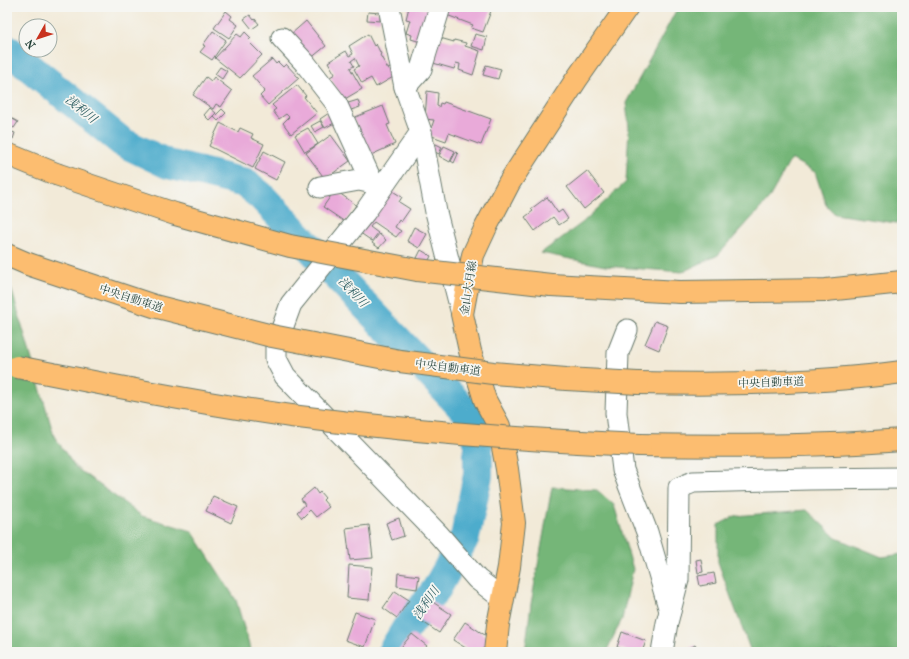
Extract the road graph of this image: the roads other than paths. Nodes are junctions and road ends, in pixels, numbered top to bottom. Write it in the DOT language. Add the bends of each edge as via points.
graph roads {
  1 [pos="389,7"];
  2 [pos="440,7"];
  3 [pos="627,7"];
  4 [pos="282,38"];
  5 [pos="405,87"];
  6 [pos="420,132"];
  7 [pos="7,154"];
  8 [pos="378,183"];
  9 [pos="320,187"];
  10 [pos="7,255"];
  11 [pos="902,282"];
  12 [pos="462,314"];
  13 [pos="627,330"];
  14 [pos="12,366"];
  15 [pos="902,372"];
  16 [pos="902,440"];
  17 [pos="902,478"];
  18 [pos="502,599"];
  19 [pos="670,612"];
  20 [pos="495,652"];
  21 [pos="662,652"];
  1 -- 5 [label="street"];
  2 -- 5 [label="street" via="421,69"];
  3 -- 12 [label="main road, 金山大月線" via="576,80 510,183 486,227 473,255"];
  4 -- 8 [label="street" via="336,103"];
  5 -- 6 [label="street"];
  6 -- 8 [label="street"];
  6 -- 12 [label="street" via="439,228"];
  7 -- 11 [label="main road, bridge" via="56,174 175,214 290,246 417,270 551,285 680,292 826,290"];
  8 -- 9 [label="street" via="359,180"];
  8 -- 18 [label="street" via="364,212 291,304 276,345 276,360 285,376 439,535 477,579"];
  10 -- 15 [label="main road, 中央自動車道, bridge" via="154,306 272,336 400,361 492,373 566,379 707,384 781,382"];
  12 -- 18 [label="main road, 金山大月線" via="485,400 499,426 508,477 514,523"];
  13 -- 19 [label="street" via="618,353 616,413 623,470 647,532"];
  14 -- 16 [label="main road, bridge" via="143,392 290,416 490,437 640,445 745,446"];
  17 -- 19 [label="street" via="693,482 679,488 678,580"];
  18 -- 20 [label="main road, 金山大月線"];
  19 -- 21 [label="street"];
}
